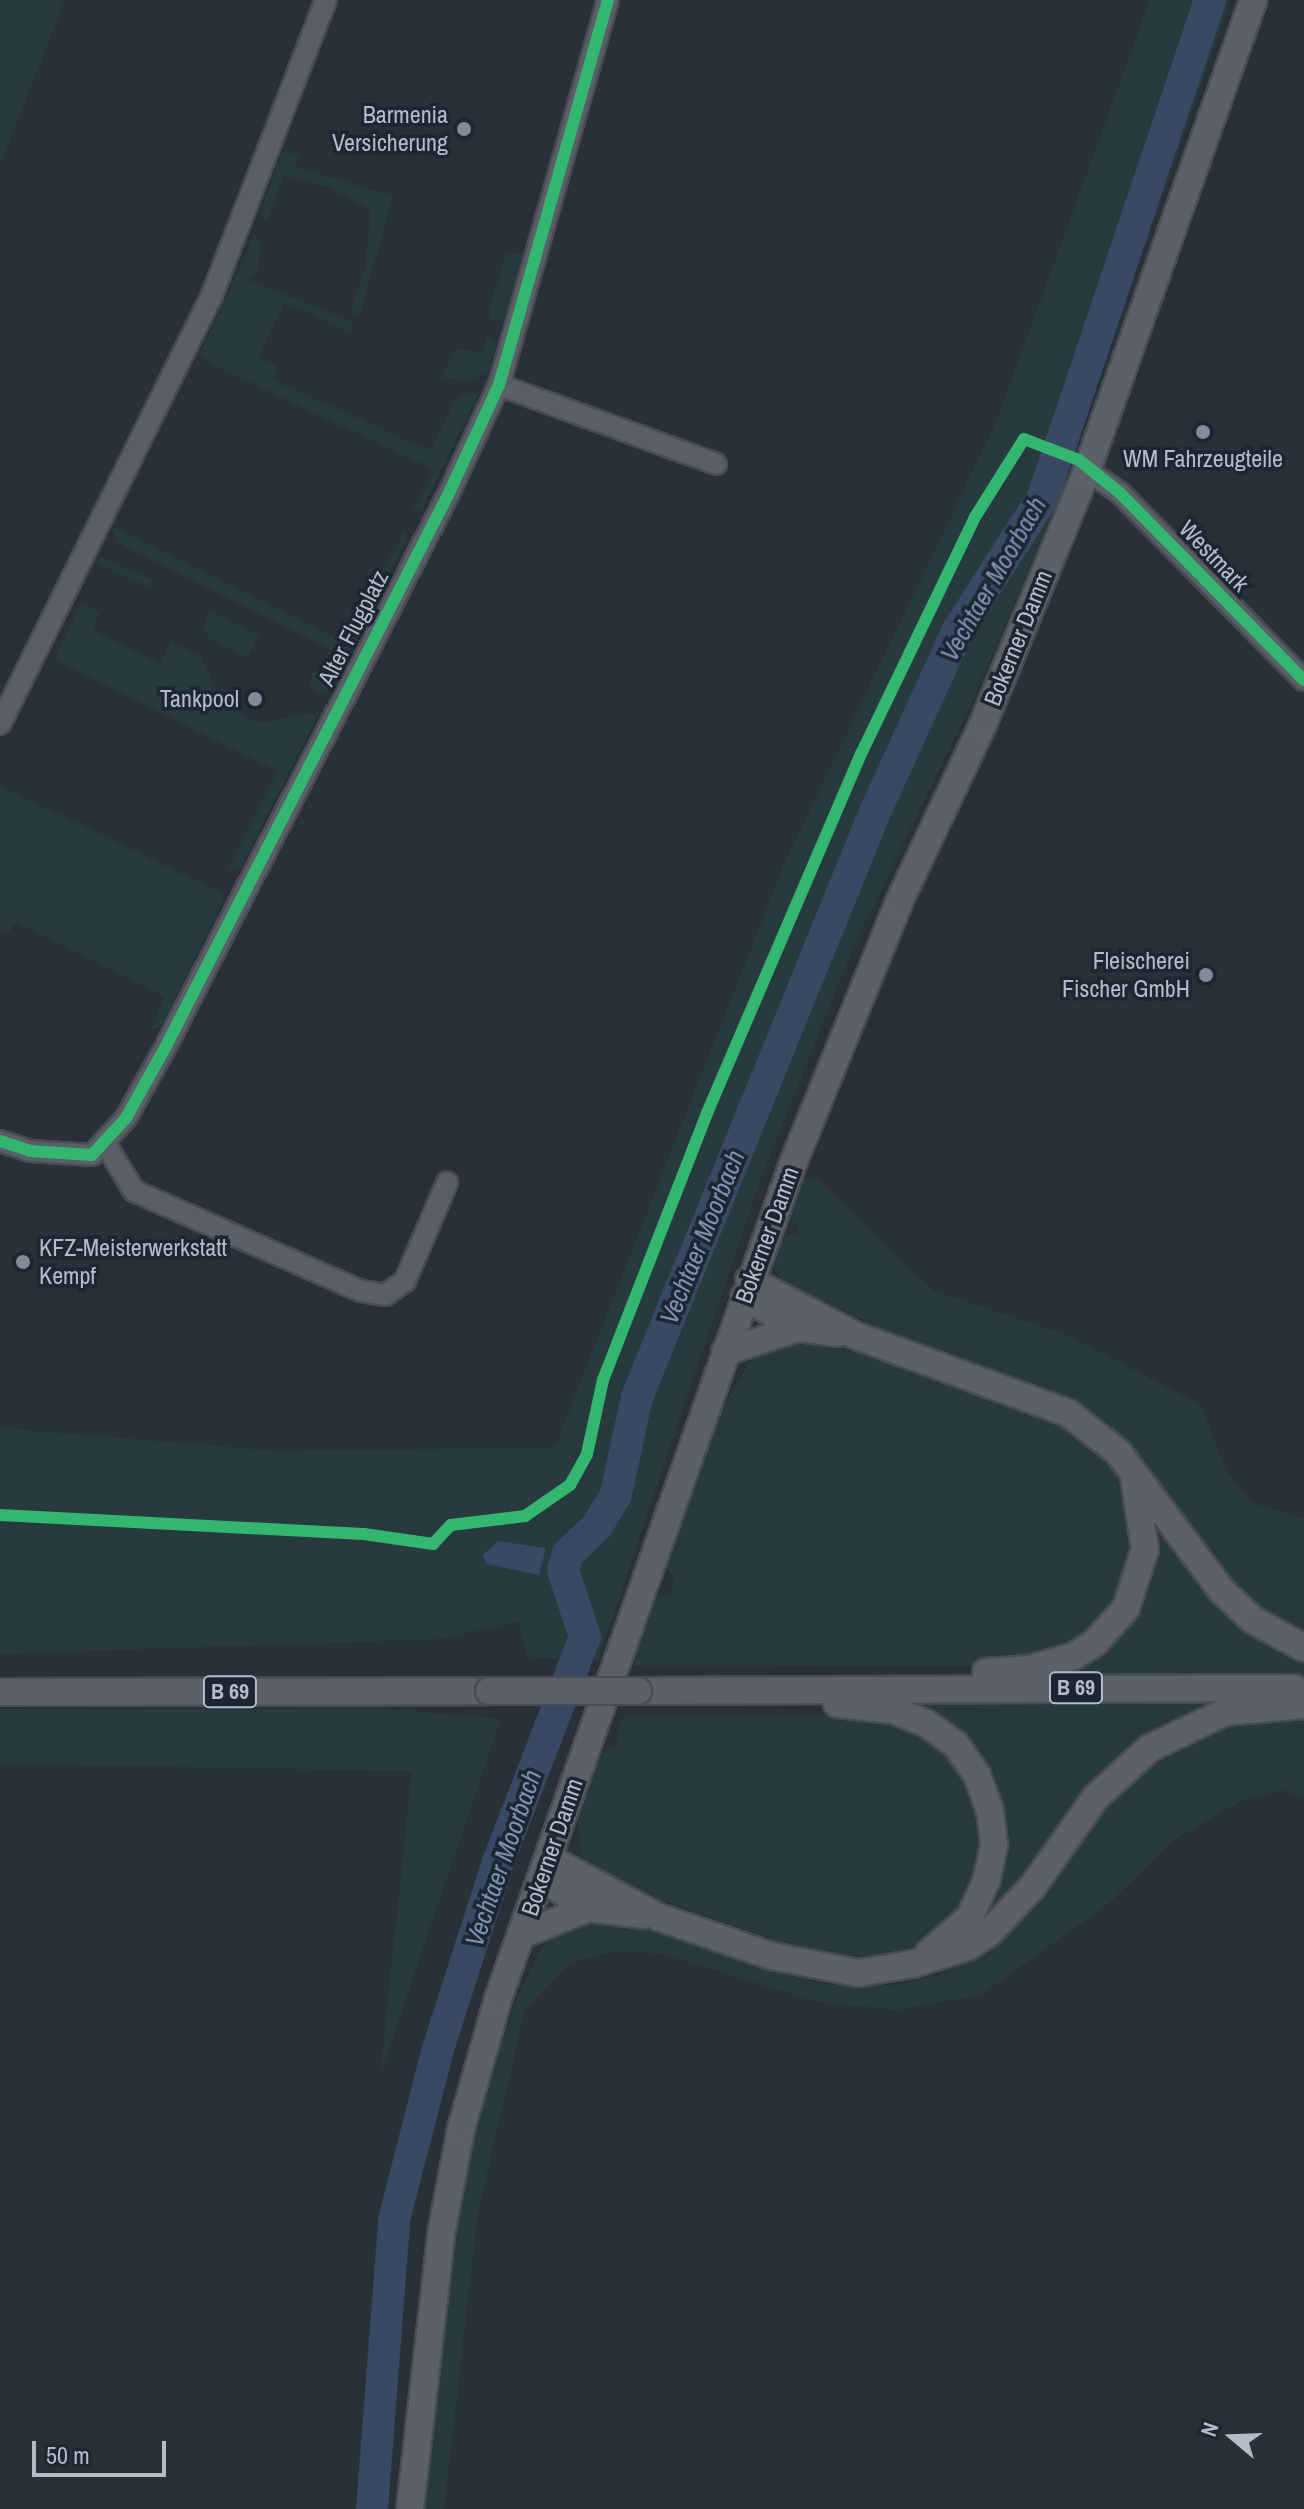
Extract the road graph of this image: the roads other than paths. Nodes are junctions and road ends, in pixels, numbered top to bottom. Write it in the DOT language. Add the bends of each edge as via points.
graph roads {
  1 [pos="326,0"];
  2 [pos="608,0"];
  3 [pos="1253,0"];
  4 [pos="499,385"];
  5 [pos="716,464"];
  6 [pos="1087,470"];
  7 [pos="1304,680"];
  8 [pos="0,724"];
  9 [pos="0,1141"];
  10 [pos="106,1145"];
  11 [pos="447,1183"];
  12 [pos="746,1289"];
  13 [pos="798,1328"];
  14 [pos="854,1335"];
  15 [pos="725,1352"];
  16 [pos="1130,1467"];
  17 [pos="1304,1648"];
  18 [pos="1304,1688"];
  19 [pos="849,1689"];
  20 [pos="728,1690"];
  21 [pos="0,1692"];
  22 [pos="1304,1705"];
  23 [pos="544,1868"];
  24 [pos="589,1908"];
  25 [pos="658,1917"];
  26 [pos="521,1935"];
  27 [pos="913,1964"];
  28 [pos="410,2509"];
  1 -- 8 [label="street" via="212,295"];
  2 -- 4 [label="street, Alter Flugplatz"];
  3 -- 6 [label="main road, Bokerner Damm"];
  4 -- 5 [label="street"];
  4 -- 10 [label="street, Alter Flugplatz" via="165,1048"];
  6 -- 7 [label="street, Westmark" via="1120,493"];
  6 -- 12 [label="main road, Bokerner Damm" via="983,724 899,902 832,1062"];
  9 -- 10 [label="street" via="61,1155 92,1155"];
  10 -- 11 [label="street" via="134,1191 361,1291 385,1295 405,1281"];
  12 -- 13 [label="main road"];
  12 -- 14 [label="main road"];
  12 -- 15 [label="main road, Bokerner Damm"];
  13 -- 14 [label="main road"];
  13 -- 15 [label="main road"];
  14 -- 16 [label="main road" via="1054,1406 1095,1431"];
  15 -- 23 [label="main road, Bokerner Damm"];
  16 -- 17 [label="main road" via="1222,1591 1253,1620"];
  16 -- 19 [label="main road" via="1145,1529 1141,1571 1126,1608 1095,1643 1050,1666 892,1675"];
  18 -- 19 [label="main road, B 69"];
  19 -- 20 [label="main road, B 69"];
  20 -- 21 [label="main road, B 69, bridge"];
  20 -- 27 [label="main road" via="774,1703 893,1710 926,1723 956,1745 977,1775 990,1811 994,1845 987,1879 970,1917"];
  22 -- 27 [label="main road" via="1225,1712 1150,1748 1096,1797 1033,1886 990,1932 967,1947"];
  23 -- 24 [label="main road"];
  23 -- 25 [label="main road"];
  23 -- 26 [label="main road, Bokerner Damm"];
  24 -- 25 [label="main road"];
  24 -- 26 [label="main road"];
  25 -- 27 [label="main road" via="830,1971 858,1973"];
  26 -- 28 [label="main road, Bokerner Damm" via="477,2066 442,2229"];
}
